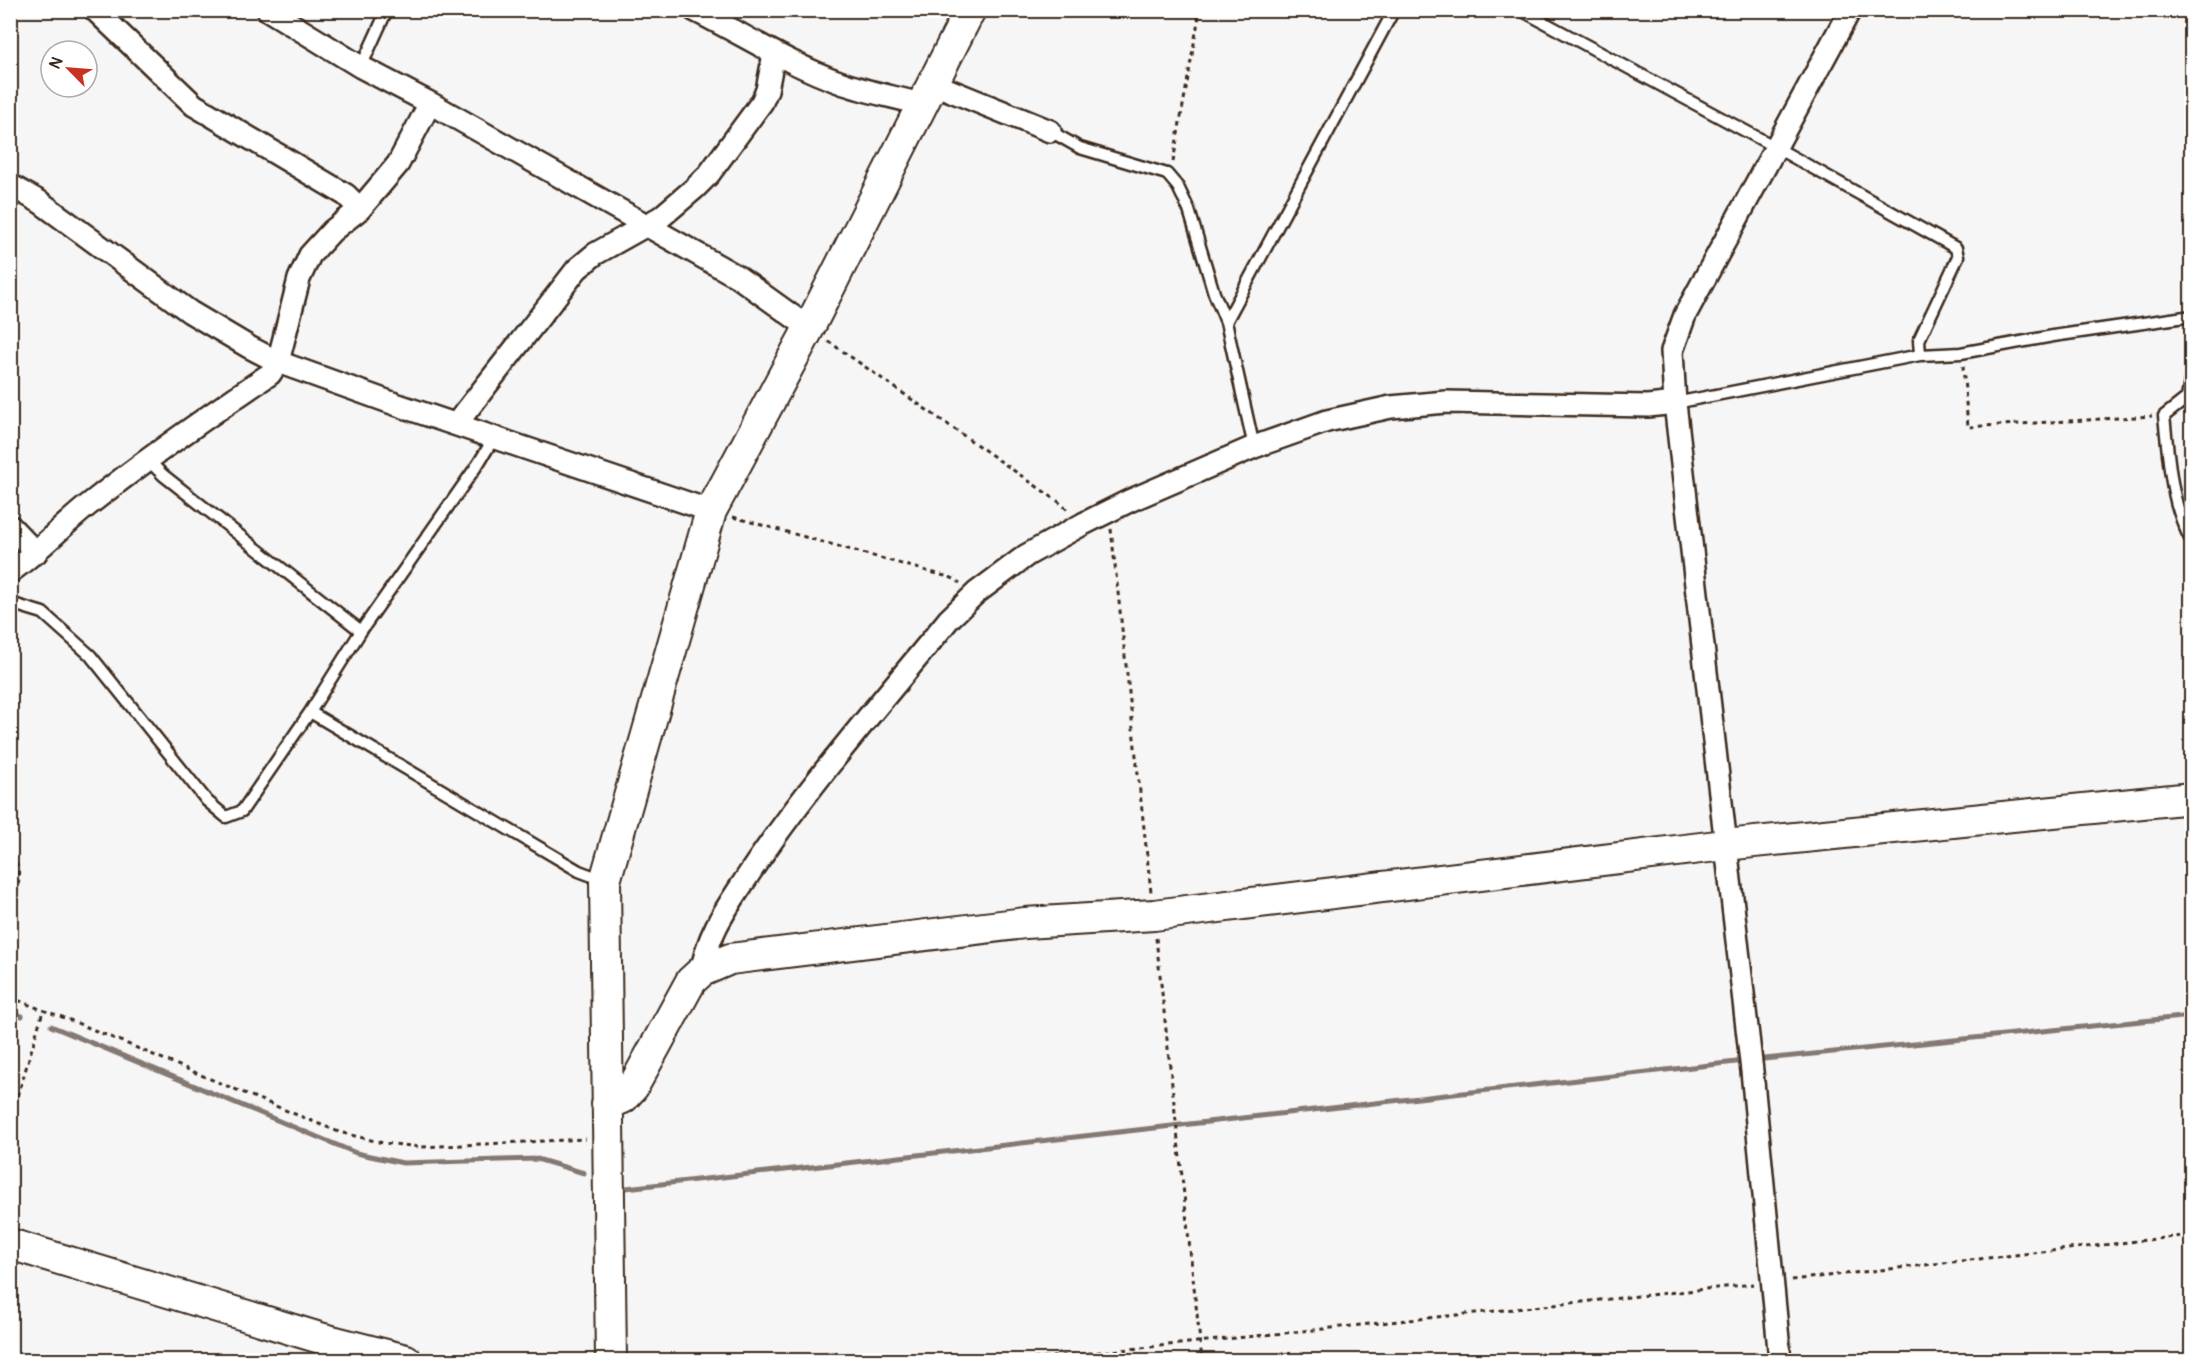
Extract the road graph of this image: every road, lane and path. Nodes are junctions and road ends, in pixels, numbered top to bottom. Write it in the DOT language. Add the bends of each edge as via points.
graph roads {
  1 [pos="95,10"];
  2 [pos="268,10"];
  3 [pos="387,10"];
  4 [pos="694,10"];
  5 [pos="970,10"];
  6 [pos="1200,10"];
  7 [pos="1394,10"];
  8 [pos="1521,10"];
  9 [pos="1850,10"];
  10 [pos="774,54"];
  11 [pos="361,67"];
  12 [pos="929,94"];
  13 [pos="430,103"];
  14 [pos="1050,131"];
  15 [pos="1775,147"];
  16 [pos="1170,178"];
  17 [pos="10,185"];
  18 [pos="360,208"];
  19 [pos="647,226"];
  20 [pos="2192,316"];
  21 [pos="1226,322"];
  22 [pos="809,328"];
  23 [pos="1961,353"];
  24 [pos="1920,355"];
  25 [pos="278,362"];
  26 [pos="2192,370"];
  27 [pos="1676,403"];
  28 [pos="2164,416"];
  29 [pos="457,423"];
  30 [pos="494,438"];
  31 [pos="1254,447"];
  32 [pos="148,460"];
  33 [pos="711,511"];
  34 [pos="1106,513"];
  35 [pos="1083,524"];
  36 [pos="10,526"];
  37 [pos="2192,542"];
  38 [pos="36,553"];
  39 [pos="10,572"];
  40 [pos="976,593"];
  41 [pos="10,603"];
  42 [pos="361,631"];
  43 [pos="310,712"];
  44 [pos="2192,798"];
  45 [pos="1725,845"];
  46 [pos="10,855"];
  47 [pos="605,881"];
  48 [pos="10,912"];
  49 [pos="1154,915"];
  50 [pos="702,971"];
  51 [pos="10,996"];
  52 [pos="43,1011"];
  53 [pos="607,1104"];
  54 [pos="10,1122"];
  55 [pos="607,1139"];
  56 [pos="2192,1235"];
  57 [pos="10,1244"];
  58 [pos="1772,1282"];
  59 [pos="1200,1342"];
  60 [pos="406,1360"];
  61 [pos="611,1360"];
  62 [pos="1026,1360"];
  63 [pos="1202,1360"];
  64 [pos="1780,1360"];
  1 -- 18 [label="street" via="194,105 346,195"];
  2 -- 11 [label="street"];
  3 -- 11 [label="lane"];
  4 -- 10 [label="street"];
  5 -- 12 [label="street"];
  6 -- 16 [label="path"];
  7 -- 21 [label="lane"];
  8 -- 15 [label="lane"];
  9 -- 15 [label="street"];
  10 -- 12 [label="street" via="839,82"];
  10 -- 19 [label="street" via="762,102 709,174"];
  11 -- 13 [label="street"];
  12 -- 14 [label="street"];
  12 -- 22 [label="street"];
  13 -- 18 [label="street" via="398,164"];
  13 -- 19 [label="street"];
  14 -- 16 [label="lane" via="1080,148"];
  15 -- 24 [label="lane" via="1956,248 1958,257 1919,340"];
  15 -- 27 [label="street" via="1680,325 1672,351"];
  16 -- 21 [label="lane" via="1189,210"];
  17 -- 25 [label="street" via="40,202 190,312"];
  18 -- 25 [label="street" via="310,255"];
  19 -- 22 [label="street" via="738,277"];
  19 -- 29 [label="street" via="595,254 577,269"];
  20 -- 23 [label="lane"];
  21 -- 31 [label="lane"];
  22 -- 33 [label="street"];
  22 -- 35 [label="path" via="1059,502"];
  23 -- 24 [label="lane"];
  23 -- 28 [label="path" via="1968,427"];
  24 -- 27 [label="lane"];
  25 -- 29 [label="street"];
  25 -- 32 [label="street" via="270,374"];
  26 -- 28 [label="lane" via="2187,398"];
  27 -- 31 [label="street" via="1648,406 1446,402 1391,407 1327,421"];
  27 -- 45 [label="street"];
  28 -- 37 [label="lane" via="2173,494"];
  29 -- 30 [label="street"];
  30 -- 33 [label="street"];
  30 -- 42 [label="lane"];
  31 -- 34 [label="street"];
  32 -- 38 [label="street" via="86,507"];
  32 -- 42 [label="lane"];
  33 -- 40 [label="path" via="952,578"];
  33 -- 47 [label="street"];
  34 -- 35 [label="street"];
  34 -- 49 [label="path" via="1112,534"];
  35 -- 40 [label="street" via="1027,555"];
  36 -- 38 [label="street"];
  38 -- 39 [label="street"];
  40 -- 50 [label="street" via="949,619 773,837 718,920"];
  41 -- 43 [label="lane" via="43,614 90,655 207,801 226,817 242,811"];
  42 -- 43 [label="lane"];
  43 -- 47 [label="lane" via="579,871"];
  44 -- 45 [label="street"];
  45 -- 49 [label="street"];
  45 -- 58 [label="street"];
  46 -- 48 [label="path" via="17,861 20,875"];
  47 -- 53 [label="street"];
  49 -- 50 [label="street" via="1025,923 742,957"];
  49 -- 59 [label="path"];
  50 -- 53 [label="street" via="691,981 633,1087 623,1098"];
  51 -- 52 [label="path"];
  52 -- 54 [label="path"];
  52 -- 55 [label="path" via="362,1138 421,1147"];
  53 -- 55 [label="street"];
  55 -- 61 [label="street"];
  56 -- 58 [label="path"];
  57 -- 60 [label="street" via="320,1338"];
  58 -- 59 [label="path"];
  58 -- 64 [label="street"];
  59 -- 62 [label="path"];
  59 -- 63 [label="path"];
}
